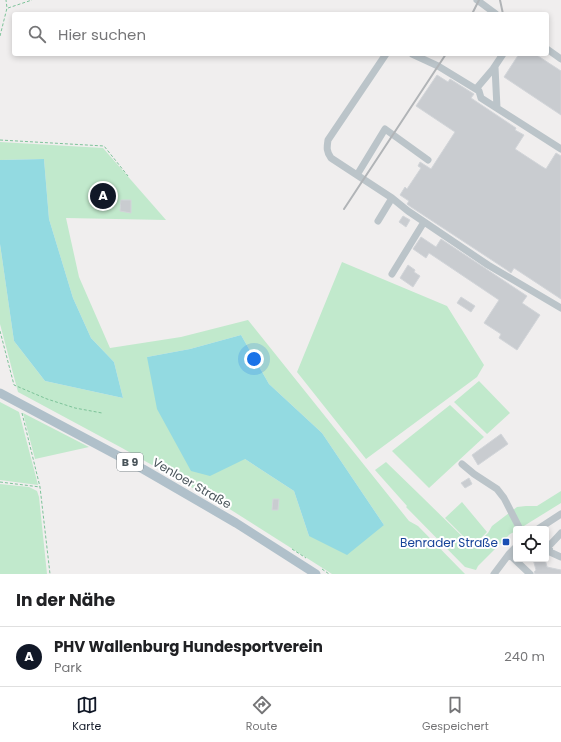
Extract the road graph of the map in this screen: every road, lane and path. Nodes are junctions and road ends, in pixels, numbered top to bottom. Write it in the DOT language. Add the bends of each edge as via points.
graph roads {
  1 [pos="6,0"];
  2 [pos="32,0"];
  3 [pos="478,0"];
  4 [pos="7,8"];
  5 [pos="493,12"];
  6 [pos="0,36"];
  7 [pos="549,50"];
  8 [pos="385,56"];
  9 [pos="416,56"];
  10 [pos="502,56"];
  11 [pos="561,59"];
  12 [pos="495,67"];
  13 [pos="476,89"];
  14 [pos="496,108"];
  15 [pos="0,140"];
  16 [pos="561,149"];
  17 [pos="428,160"];
  18 [pos="357,175"];
  19 [pos="128,176"];
  20 [pos="392,198"];
  21 [pos="378,221"];
  22 [pos="424,222"];
  23 [pos="392,274"];
  24 [pos="561,308"];
  25 [pos="0,331"];
  26 [pos="0,393"];
  27 [pos="22,405"];
  28 [pos="102,413"];
  29 [pos="462,464"];
  30 [pos="0,482"];
  31 [pos="40,487"];
  32 [pos="561,514"];
  33 [pos="518,526"];
  34 [pos="543,526"];
  35 [pos="561,533"];
  36 [pos="513,550"];
  37 [pos="509,554"];
  38 [pos="284,555"];
  39 [pos="561,557"];
  40 [pos="50,574"];
  41 [pos="305,574"];
  42 [pos="316,574"];
  43 [pos="494,574"];
  44 [pos="530,574"];
  1 -- 4 [label="path"];
  2 -- 4 [label="path"];
  3 -- 5 [label="street"];
  4 -- 6 [label="path"];
  7 -- 11 [label="street"];
  8 -- 18 [label="street" via="328,140 327,153 331,158"];
  9 -- 13 [label="street"];
  10 -- 12 [label="street"];
  12 -- 13 [label="street"];
  12 -- 14 [label="street"];
  13 -- 14 [label="street" via="481,98"];
  14 -- 16 [label="street"];
  15 -- 19 [label="path" via="104,146"];
  17 -- 18 [label="street" via="385,129"];
  18 -- 20 [label="street"];
  20 -- 21 [label="street"];
  20 -- 22 [label="street"];
  22 -- 23 [label="street"];
  22 -- 24 [label="street" via="488,266"];
  25 -- 28 [label="path" via="14,385 61,404"];
  26 -- 27 [label="main road, Venloer Straße / B 9"];
  27 -- 31 [label="path" via="22,415"];
  27 -- 38 [label="main road, Venloer Straße / B 9" via="143,469 236,523"];
  29 -- 33 [label="street" via="497,489"];
  30 -- 31 [label="path"];
  31 -- 40 [label="path"];
  32 -- 34 [label="street"];
  35 -- 39 [label="street" via="549,546 550,552"];
  36 -- 37 [label="street"];
  37 -- 43 [label="street"];
  37 -- 44 [label="street"];
  38 -- 41 [label="main road, Venloer Straße / B 9"];
  38 -- 42 [label="main road, Venloer Straße / B 9"];
}
